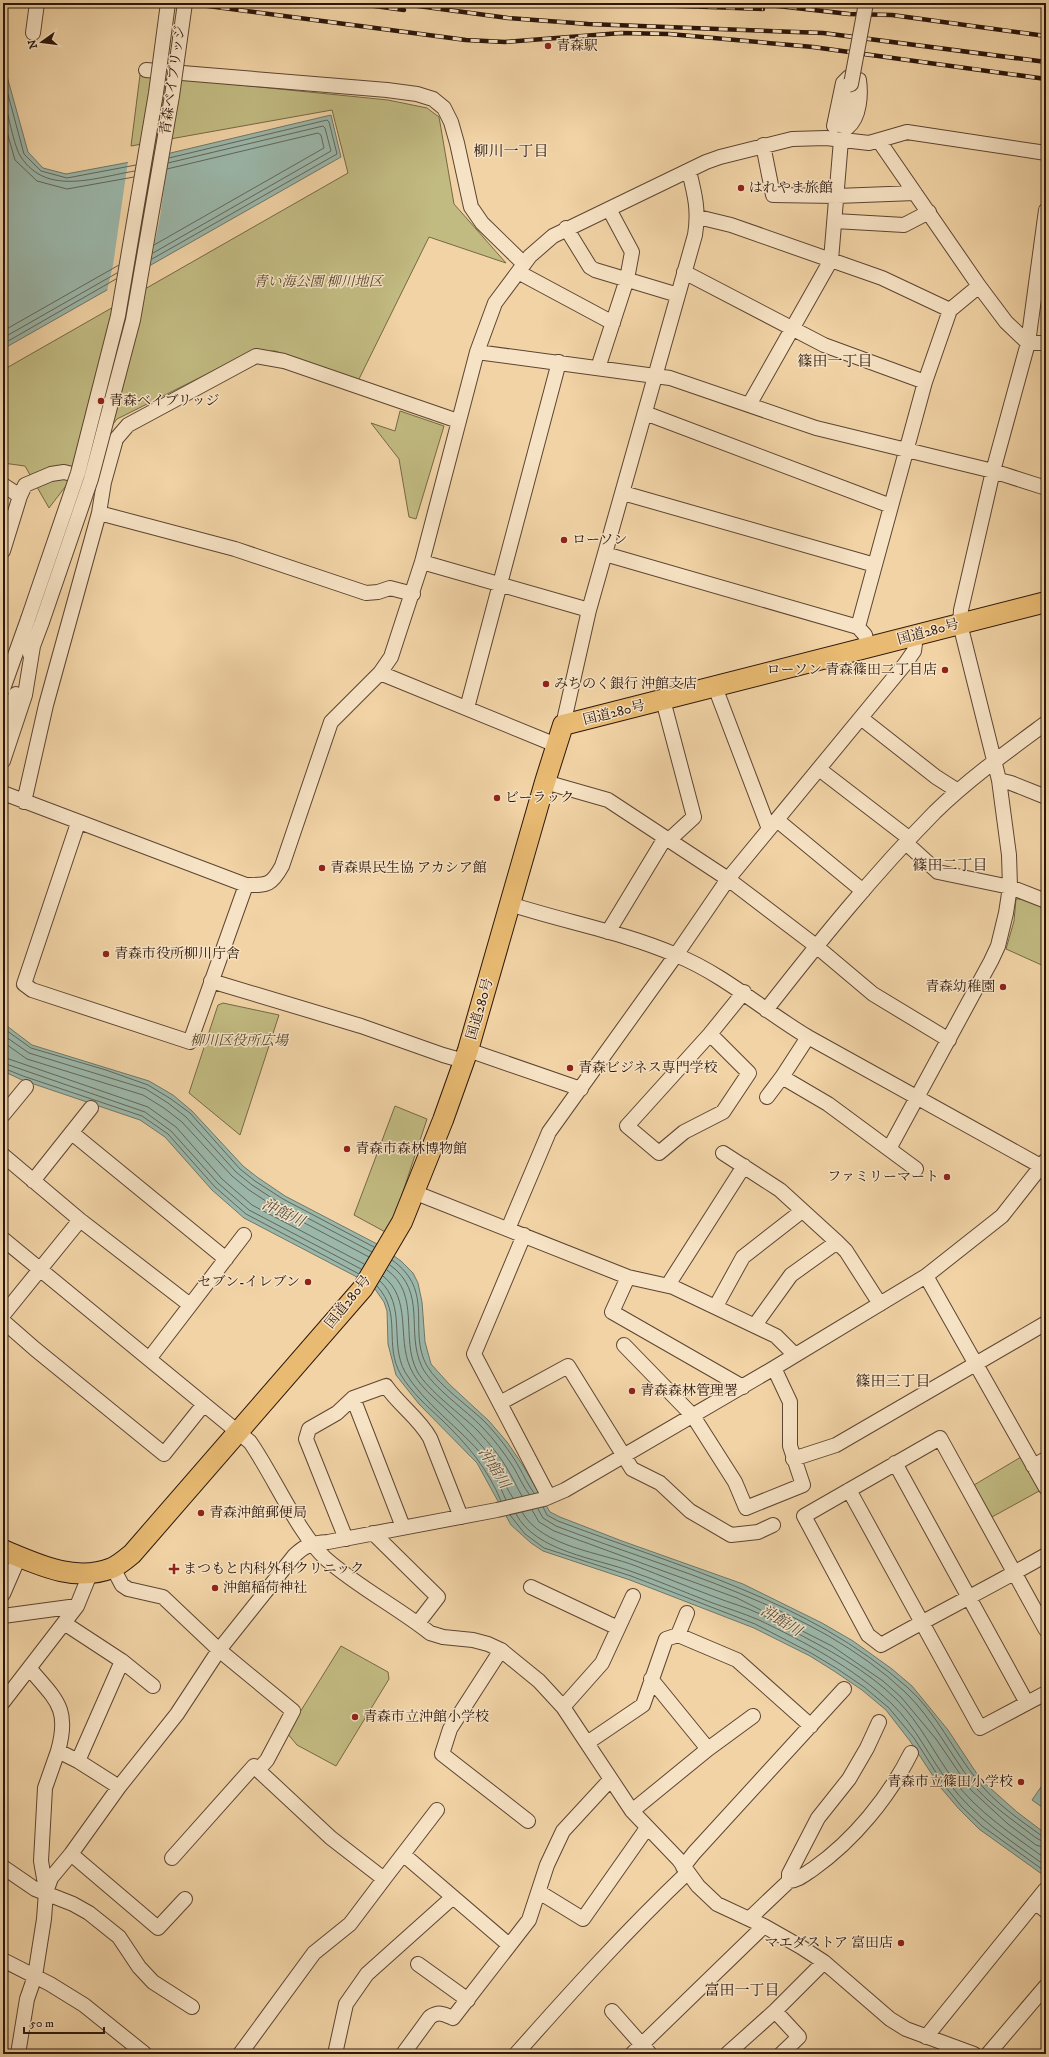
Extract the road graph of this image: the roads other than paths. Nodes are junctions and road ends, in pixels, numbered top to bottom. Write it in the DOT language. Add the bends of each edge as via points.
graph roads {
  1 [pos="36,3"];
  2 [pos="168,3"];
  3 [pos="185,3"];
  4 [pos="866,3"];
  5 [pos="33,33"];
  6 [pos="146,70"];
  7 [pos="834,126"];
  8 [pos="841,140"];
  9 [pos="879,141"];
  10 [pos="763,145"];
  11 [pos="1046,153"];
  12 [pos="689,171"];
  13 [pos="915,193"];
  14 [pos="837,196"];
  15 [pos="609,209"];
  16 [pos="1046,210"];
  17 [pos="929,212"];
  18 [pos="698,217"];
  19 [pos="835,221"];
  20 [pos="566,228"];
  21 [pos="831,260"];
  22 [pos="520,268"];
  23 [pos="684,272"];
  24 [pos="627,278"];
  25 [pos="979,286"];
  26 [pos="678,295"];
  27 [pos="950,310"];
  28 [pos="613,322"];
  29 [pos="791,327"];
  30 [pos="1028,343"];
  31 [pos="1046,343"];
  32 [pos="477,352"];
  33 [pos="559,362"];
  34 [pos="598,368"];
  35 [pos="656,375"];
  36 [pos="925,382"];
  37 [pos="749,405"];
  38 [pos="645,414"];
  39 [pos="458,421"];
  40 [pos="906,449"];
  41 [pos="993,471"];
  42 [pos="104,482"];
  43 [pos="3,485"];
  44 [pos="1046,488"];
  45 [pos="623,493"];
  46 [pos="20,496"];
  47 [pos="891,506"];
  48 [pos="100,513"];
  49 [pos="3,551"];
  50 [pos="605,554"];
  51 [pos="422,562"];
  52 [pos="875,565"];
  53 [pos="500,584"];
  54 [pos="413,594"];
  55 [pos="1046,602"];
  56 [pos="589,610"];
  57 [pos="31,624"];
  58 [pos="960,624"];
  59 [pos="858,627"];
  60 [pos="916,636"];
  61 [pos="33,646"];
  62 [pos="868,649"];
  63 [pos="3,668"];
  64 [pos="380,673"];
  65 [pos="715,687"];
  66 [pos="3,689"];
  67 [pos="663,700"];
  68 [pos="467,708"];
  69 [pos="861,718"];
  70 [pos="1046,723"];
  71 [pos="563,726"];
  72 [pos="3,730"];
  73 [pos="556,745"];
  74 [pos="3,761"];
  75 [pos="995,761"];
  76 [pos="819,770"];
  77 [pos="999,780"];
  78 [pos="545,782"];
  79 [pos="958,791"];
  80 [pos="3,793"];
  81 [pos="1046,797"];
  82 [pos="24,802"];
  83 [pos="78,823"];
  84 [pos="773,824"];
  85 [pos="667,839"];
  86 [pos="908,841"];
  87 [pos="728,878"];
  88 [pos="246,885"];
  89 [pos="1010,888"];
  90 [pos="863,892"];
  91 [pos="1046,901"];
  92 [pos="510,904"];
  93 [pos="608,932"];
  94 [pos="816,946"];
  95 [pos="676,955"];
  96 [pos="211,981"];
  97 [pos="744,992"];
  98 [pos="766,1010"];
  99 [pos="710,1034"];
  100 [pos="808,1037"];
  101 [pos="949,1040"];
  102 [pos="466,1055"];
  103 [pos="782,1077"];
  104 [pos="26,1087"];
  105 [pos="581,1089"];
  106 [pos="767,1097"];
  107 [pos="918,1097"];
  108 [pos="91,1108"];
  109 [pos="3,1115"];
  110 [pos="72,1133"];
  111 [pos="889,1149"];
  112 [pos="723,1153"];
  113 [pos="3,1155"];
  114 [pos="1044,1165"];
  115 [pos="744,1166"];
  116 [pos="916,1169"];
  117 [pos="33,1181"];
  118 [pos="416,1193"];
  119 [pos="802,1211"];
  120 [pos="80,1220"];
  121 [pos="508,1229"];
  122 [pos="244,1235"];
  123 [pos="524,1236"];
  124 [pos="3,1239"];
  125 [pos="837,1242"];
  126 [pos="226,1259"];
  127 [pos="40,1269"];
  128 [pos="926,1276"];
  129 [pos="628,1277"];
  130 [pos="668,1285"];
  131 [pos="880,1304"];
  132 [pos="190,1305"];
  133 [pos="716,1306"];
  134 [pos="3,1315"];
  135 [pos="3,1321"];
  136 [pos="1046,1323"];
  137 [pos="756,1325"];
  138 [pos="624,1346"];
  139 [pos="795,1355"];
  140 [pos="149,1359"];
  141 [pos="976,1363"];
  142 [pos="774,1368"];
  143 [pos="743,1387"];
  144 [pos="353,1398"];
  145 [pos="500,1403"];
  146 [pos="204,1404"];
  147 [pos="693,1416"];
  148 [pos="239,1431"];
  149 [pos="624,1456"];
  150 [pos="793,1459"];
  151 [pos="1046,1459"];
  152 [pos="895,1463"];
  153 [pos="1034,1466"];
  154 [pos="1046,1488"];
  155 [pos="849,1490"];
  156 [pos="546,1498"];
  157 [pos="460,1517"];
  158 [pos="773,1525"];
  159 [pos="404,1527"];
  160 [pos="373,1533"];
  161 [pos="346,1539"];
  162 [pos="313,1542"];
  163 [pos="11,1553"];
  164 [pos="1046,1555"];
  165 [pos="113,1568"];
  166 [pos="1015,1573"];
  167 [pos="90,1574"];
  168 [pos="531,1587"];
  169 [pos="3,1594"];
  170 [pos="633,1596"];
  171 [pos="969,1597"];
  172 [pos="77,1606"];
  173 [pos="687,1613"];
  174 [pos="3,1616"];
  175 [pos="923,1621"];
  176 [pos="64,1623"];
  177 [pos="418,1623"];
  178 [pos="618,1628"];
  179 [pos="1046,1630"];
  180 [pos="678,1635"];
  181 [pos="218,1650"];
  182 [pos="501,1650"];
  183 [pos="122,1661"];
  184 [pos="30,1669"];
  185 [pos="651,1679"];
  186 [pos="153,1686"];
  187 [pos="844,1689"];
  188 [pos="1046,1693"];
  189 [pos="3,1702"];
  190 [pos="1027,1703"];
  191 [pos="563,1707"];
  192 [pos="753,1716"];
  193 [pos="879,1722"];
  194 [pos="811,1726"];
  195 [pos="587,1743"];
  196 [pos="708,1749"];
  197 [pos="58,1751"];
  198 [pos="911,1753"];
  199 [pos="78,1761"];
  200 [pos="258,1770"];
  201 [pos="610,1780"];
  202 [pos="119,1787"];
  203 [pos="437,1810"];
  204 [pos="632,1811"];
  205 [pos="528,1821"];
  206 [pos="647,1828"];
  207 [pos="71,1854"];
  208 [pos="404,1855"];
  209 [pos="172,1858"];
  210 [pos="3,1867"];
  211 [pos="685,1870"];
  212 [pos="384,1880"];
  213 [pos="789,1881"];
  214 [pos="1045,1890"];
  215 [pos="46,1892"];
  216 [pos="539,1892"];
  217 [pos="453,1897"];
  218 [pos="185,1899"];
  219 [pos="1035,1902"];
  220 [pos="1046,1911"];
  221 [pos="749,1919"];
  222 [pos="764,1926"];
  223 [pos="509,1945"];
  224 [pos="3,1960"];
  225 [pos="824,1962"];
  226 [pos="418,1964"];
  227 [pos="34,1976"];
  228 [pos="1046,1986"];
  229 [pos="468,2000"];
  230 [pos="192,2007"];
  231 [pos="612,2011"];
  232 [pos="775,2011"];
  233 [pos="926,2037"];
  234 [pos="946,2050"];
  235 [pos="641,2051"];
  236 [pos="18,2054"];
  237 [pos="145,2054"];
  238 [pos="240,2054"];
  239 [pos="335,2054"];
  240 [pos="403,2054"];
  241 [pos="516,2054"];
  242 [pos="727,2054"];
  243 [pos="781,2054"];
  244 [pos="974,2054"];
  245 [pos="988,2054"];
  1 -- 5 [label="street"];
  2 -- 57 [label="street, 青森ベイブリッジ, bridge" via="156,93 118,316 78,473"];
  3 -- 57 [label="street, 青森ベイブリッジ, bridge" via="172,96 133,320 91,479"];
  4 -- 7 [label="street, bridge" via="853,82 848,84 841,117 842,122 852,120 858,91 856,81 850,80 846,85 839,120 840,125 848,127 854,122 861,92 859,80 849,77 843,82"];
  6 -- 22 [label="street" via="387,90 432,99 444,108 451,122 471,207"];
  8 -- 9 [label="street" via="858,143"];
  8 -- 10 [label="street" via="809,138"];
  8 -- 14 [label="street"];
  9 -- 11 [label="street" via="908,132"];
  9 -- 13 [label="street"];
  10 -- 12 [label="street" via="720,157"];
  10 -- 14 [label="street" via="773,195"];
  12 -- 15 [label="street"];
  12 -- 18 [label="street"];
  13 -- 14 [label="street"];
  13 -- 17 [label="street"];
  14 -- 19 [label="street"];
  15 -- 20 [label="street"];
  15 -- 24 [label="street" via="632,252"];
  16 -- 30 [label="street"];
  17 -- 19 [label="street" via="904,225"];
  17 -- 25 [label="street"];
  18 -- 21 [label="street" via="731,225"];
  18 -- 23 [label="street"];
  19 -- 21 [label="street"];
  20 -- 22 [label="street" via="538,248"];
  20 -- 24 [label="street" via="594,270"];
  21 -- 27 [label="street" via="882,278"];
  21 -- 29 [label="street"];
  22 -- 28 [label="street"];
  22 -- 32 [label="street" via="495,303"];
  23 -- 26 [label="street"];
  23 -- 29 [label="street"];
  24 -- 26 [label="street"];
  24 -- 28 [label="street"];
  25 -- 27 [label="street"];
  25 -- 30 [label="street" via="1006,322"];
  26 -- 35 [label="street"];
  27 -- 36 [label="street"];
  28 -- 34 [label="street"];
  29 -- 36 [label="street" via="824,345"];
  29 -- 37 [label="street"];
  30 -- 31 [label="street"];
  30 -- 41 [label="street"];
  32 -- 33 [label="street"];
  32 -- 39 [label="street"];
  33 -- 34 [label="street"];
  33 -- 53 [label="street"];
  34 -- 35 [label="street"];
  35 -- 37 [label="street"];
  35 -- 38 [label="street"];
  36 -- 40 [label="street"];
  37 -- 40 [label="street" via="816,428"];
  38 -- 45 [label="street"];
  38 -- 47 [label="street"];
  39 -- 42 [label="street" via="284,361 256,356 128,425 116,439"];
  39 -- 51 [label="street"];
  40 -- 41 [label="street"];
  40 -- 47 [label="street"];
  41 -- 44 [label="street"];
  41 -- 58 [label="street" via="960,610"];
  42 -- 46 [label="street" via="64,472 51,474 25,485"];
  42 -- 48 [label="street"];
  43 -- 46 [label="street"];
  45 -- 50 [label="street"];
  45 -- 52 [label="street"];
  46 -- 49 [label="street"];
  47 -- 52 [label="street"];
  48 -- 54 [label="street" via="235,549 366,593 390,588"];
  48 -- 82 [label="street" via="46,705"];
  50 -- 56 [label="street"];
  50 -- 59 [label="street"];
  51 -- 53 [label="street"];
  51 -- 54 [label="street"];
  52 -- 59 [label="street"];
  53 -- 56 [label="street"];
  53 -- 68 [label="street"];
  54 -- 64 [label="street" via="391,657"];
  55 -- 58 [label="highway, 国道280号"];
  56 -- 71 [label="street"];
  57 -- 61 [label="street"];
  57 -- 63 [label="street"];
  57 -- 66 [label="street"];
  58 -- 60 [label="highway, 国道280号"];
  58 -- 75 [label="street"];
  59 -- 62 [label="street" via="865,635"];
  60 -- 62 [label="highway, 国道280号"];
  60 -- 69 [label="street" via="914,651"];
  61 -- 72 [label="street"];
  61 -- 74 [label="street" via="25,695"];
  62 -- 65 [label="highway, 国道280号"];
  64 -- 68 [label="street"];
  64 -- 88 [label="street" via="331,722 282,866 275,879 266,885"];
  65 -- 67 [label="highway, 国道280号"];
  65 -- 84 [label="street"];
  67 -- 71 [label="highway, 国道280号"];
  67 -- 85 [label="street" via="694,817"];
  68 -- 73 [label="street"];
  69 -- 76 [label="street"];
  69 -- 79 [label="street" via="936,777"];
  70 -- 75 [label="street"];
  71 -- 73 [label="highway, 国道280号"];
  73 -- 78 [label="highway, 国道280号"];
  75 -- 77 [label="street"];
  75 -- 79 [label="street"];
  76 -- 84 [label="street"];
  76 -- 86 [label="street"];
  77 -- 81 [label="street"];
  77 -- 89 [label="street" via="1009,855"];
  78 -- 85 [label="street" via="608,800"];
  78 -- 92 [label="highway, 国道280号"];
  79 -- 86 [label="street"];
  80 -- 82 [label="street"];
  82 -- 83 [label="street"];
  83 -- 88 [label="street"];
  83 -- 96 [label="street" via="24,984 32,990 190,1042"];
  84 -- 87 [label="street"];
  84 -- 90 [label="street"];
  85 -- 87 [label="street"];
  85 -- 93 [label="street"];
  86 -- 89 [label="street" via="938,872"];
  86 -- 90 [label="street"];
  87 -- 94 [label="street"];
  87 -- 95 [label="street"];
  88 -- 96 [label="street"];
  89 -- 91 [label="street"];
  89 -- 101 [label="street" via="998,946"];
  90 -- 94 [label="street"];
  92 -- 93 [label="street"];
  92 -- 102 [label="highway, 国道280号"];
  93 -- 95 [label="street"];
  94 -- 98 [label="street"];
  94 -- 101 [label="street" via="873,994"];
  95 -- 97 [label="street"];
  95 -- 105 [label="street"];
  96 -- 102 [label="street" via="361,1026 443,1055"];
  97 -- 98 [label="street"];
  97 -- 99 [label="street"];
  98 -- 100 [label="street"];
  99 -- 99 [label="street" via="749,1073 723,1112 684,1132 659,1153 627,1126"];
  100 -- 103 [label="street"];
  100 -- 107 [label="street"];
  101 -- 107 [label="street"];
  102 -- 105 [label="street"];
  102 -- 118 [label="highway, 国道280号"];
  103 -- 106 [label="street"];
  103 -- 111 [label="street" via="828,1104"];
  104 -- 109 [label="street"];
  105 -- 121 [label="street" via="549,1132"];
  107 -- 111 [label="street"];
  107 -- 114 [label="street"];
  108 -- 110 [label="street"];
  110 -- 117 [label="street"];
  110 -- 126 [label="street"];
  111 -- 116 [label="street"];
  112 -- 115 [label="street"];
  113 -- 117 [label="street"];
  114 -- 128 [label="street" via="1002,1216"];
  115 -- 119 [label="street" via="780,1190"];
  115 -- 130 [label="street"];
  117 -- 120 [label="street"];
  118 -- 121 [label="street"];
  118 -- 148 [label="highway, 国道280号" via="365,1285"];
  119 -- 125 [label="street"];
  119 -- 133 [label="street" via="743,1257"];
  120 -- 127 [label="street"];
  120 -- 132 [label="street"];
  121 -- 123 [label="street"];
  122 -- 126 [label="street"];
  123 -- 129 [label="street"];
  123 -- 145 [label="street" via="474,1354"];
  124 -- 127 [label="street"];
  125 -- 131 [label="street"];
  125 -- 137 [label="street" via="791,1275"];
  126 -- 132 [label="street"];
  127 -- 134 [label="street"];
  127 -- 140 [label="street"];
  128 -- 131 [label="street"];
  128 -- 141 [label="street"];
  129 -- 130 [label="street"];
  129 -- 143 [label="street" via="612,1312"];
  130 -- 133 [label="street"];
  131 -- 139 [label="street"];
  132 -- 140 [label="street"];
  133 -- 137 [label="street"];
  135 -- 146 [label="street" via="164,1454"];
  136 -- 141 [label="street"];
  137 -- 139 [label="street" via="776,1336"];
  138 -- 147 [label="street"];
  139 -- 142 [label="street"];
  140 -- 146 [label="street"];
  141 -- 150 [label="street" via="836,1445"];
  141 -- 153 [label="street"];
  142 -- 143 [label="street"];
  142 -- 150 [label="street" via="790,1402 790,1446"];
  143 -- 147 [label="street"];
  144 -- 157 [label="street" via="386,1386 395,1400 425,1428"];
  144 -- 159 [label="street"];
  144 -- 161 [label="street" via="337,1414 309,1429 306,1439"];
  145 -- 149 [label="street" via="568,1366"];
  145 -- 156 [label="street"];
  146 -- 148 [label="street"];
  147 -- 149 [label="street"];
  147 -- 150 [label="street" via="735,1482 746,1508 803,1486"];
  148 -- 162 [label="street" via="255,1449"];
  148 -- 165 [label="highway, 国道280号" via="132,1554"];
  149 -- 156 [label="street"];
  149 -- 158 [label="street" via="632,1469 660,1483 690,1511 731,1535 758,1532"];
  151 -- 153 [label="street"];
  152 -- 155 [label="street"];
  152 -- 166 [label="street" via="940,1438"];
  152 -- 171 [label="street"];
  153 -- 154 [label="street"];
  155 -- 175 [label="street"];
  155 -- 175 [label="street" via="804,1516 868,1635 881,1645"];
  156 -- 157 [label="street"];
  157 -- 159 [label="street"];
  159 -- 160 [label="street"];
  160 -- 161 [label="street"];
  160 -- 177 [label="street" via="438,1597"];
  161 -- 162 [label="street"];
  162 -- 177 [label="street" via="326,1558 351,1578"];
  162 -- 181 [label="street" via="294,1556"];
  163 -- 167 [label="highway, 国道280号" via="70,1574"];
  163 -- 169 [label="street"];
  164 -- 166 [label="street"];
  165 -- 167 [label="highway, 国道280号"];
  165 -- 181 [label="street" via="122,1585 128,1589 163,1597"];
  166 -- 171 [label="street"];
  166 -- 179 [label="street"];
  167 -- 172 [label="street"];
  168 -- 178 [label="street"];
  170 -- 178 [label="street"];
  171 -- 175 [label="street"];
  171 -- 190 [label="street"];
  172 -- 174 [label="street"];
  172 -- 176 [label="street"];
  173 -- 180 [label="street"];
  175 -- 190 [label="street" via="980,1728"];
  176 -- 183 [label="street"];
  176 -- 184 [label="street"];
  177 -- 182 [label="street" via="430,1633 473,1640"];
  178 -- 191 [label="street" via="602,1663"];
  180 -- 185 [label="street" via="666,1639"];
  180 -- 194 [label="street" via="737,1660"];
  181 -- 200 [label="street" via="293,1711 267,1760"];
  181 -- 202 [label="street" via="177,1714"];
  182 -- 191 [label="street" via="539,1681"];
  182 -- 205 [label="street" via="450,1729 442,1754"];
  183 -- 186 [label="street"];
  183 -- 199 [label="street"];
  184 -- 189 [label="street"];
  184 -- 197 [label="street" via="62,1709 63,1733"];
  185 -- 195 [label="street" via="643,1705"];
  185 -- 196 [label="street"];
  187 -- 194 [label="street"];
  188 -- 190 [label="street"];
  191 -- 195 [label="street"];
  192 -- 196 [label="street"];
  193 -- 213 [label="street" via="848,1779 818,1818 789,1874"];
  194 -- 211 [label="street" via="694,1853"];
  195 -- 201 [label="street"];
  196 -- 204 [label="street"];
  197 -- 199 [label="street"];
  197 -- 215 [label="street" via="45,1788 41,1861"];
  198 -- 213 [label="street" via="886,1795 864,1822 827,1859 796,1880"];
  199 -- 202 [label="street"];
  200 -- 209 [label="street" via="254,1766"];
  200 -- 212 [label="street" via="331,1838"];
  201 -- 204 [label="street"];
  201 -- 216 [label="street" via="563,1831 546,1865"];
  202 -- 207 [label="street"];
  203 -- 208 [label="street"];
  204 -- 206 [label="street"];
  206 -- 211 [label="street"];
  206 -- 216 [label="street" via="583,1919"];
  207 -- 215 [label="street" via="51,1878"];
  207 -- 218 [label="street" via="158,1928"];
  208 -- 212 [label="street"];
  208 -- 217 [label="street"];
  210 -- 215 [label="street" via="34,1889"];
  211 -- 221 [label="street" via="717,1904"];
  211 -- 241 [label="street"];
  212 -- 238 [label="street" via="350,1924 314,1953"];
  213 -- 221 [label="street"];
  214 -- 219 [label="street"];
  215 -- 227 [label="street"];
  215 -- 230 [label="street" via="89,1913 119,1937 139,1967 153,1982"];
  216 -- 223 [label="street" via="529,1920"];
  217 -- 223 [label="street"];
  217 -- 239 [label="street" via="367,1974 346,2004"];
  219 -- 220 [label="street"];
  219 -- 233 [label="street"];
  221 -- 222 [label="street"];
  222 -- 225 [label="street"];
  222 -- 235 [label="street"];
  223 -- 229 [label="street"];
  224 -- 227 [label="street"];
  225 -- 232 [label="street"];
  225 -- 233 [label="street" via="890,2019 906,2030"];
  226 -- 229 [label="street"];
  227 -- 236 [label="street" via="27,1999"];
  227 -- 237 [label="street" via="84,2005"];
  228 -- 245 [label="street"];
  229 -- 240 [label="street" via="453,2018 442,2013 430,2017"];
  231 -- 235 [label="street"];
  232 -- 242 [label="street"];
  232 -- 243 [label="street" via="799,2037"];
  233 -- 234 [label="street"];
  234 -- 244 [label="street"];
}
